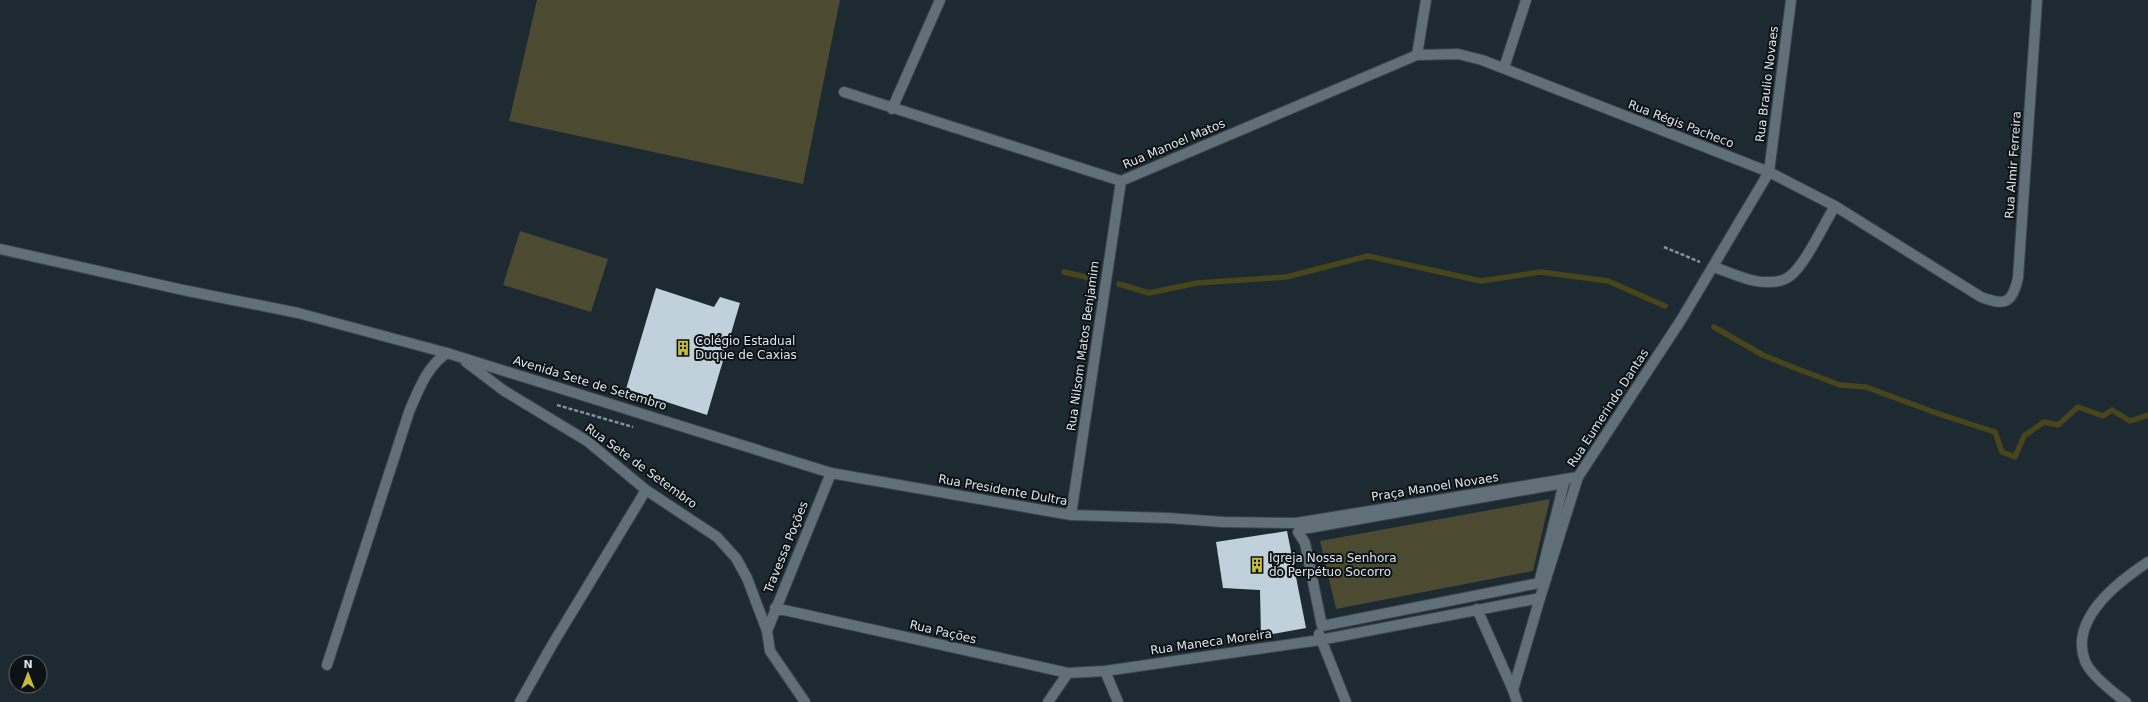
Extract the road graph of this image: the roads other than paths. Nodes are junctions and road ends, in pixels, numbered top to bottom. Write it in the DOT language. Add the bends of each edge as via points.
graph roads {
  1 [pos="940,0"];
  2 [pos="1426,0"];
  3 [pos="1526,0"];
  4 [pos="1791,0"];
  5 [pos="2037,0"];
  6 [pos="1417,55"];
  7 [pos="1504,68"];
  8 [pos="844,92"];
  9 [pos="892,109"];
  10 [pos="1769,172"];
  11 [pos="1121,181"];
  12 [pos="1835,206"];
  13 [pos="0,248"];
  14 [pos="1714,267"];
  15 [pos="1981,298"];
  16 [pos="447,353"];
  17 [pos="460,357"];
  18 [pos="712,435"];
  19 [pos="831,473"];
  20 [pos="1578,477"];
  21 [pos="646,490"];
  22 [pos="1071,515"];
  23 [pos="1297,528"];
  24 [pos="2148,562"];
  25 [pos="1540,598"];
  26 [pos="775,608"];
  27 [pos="1477,609"];
  28 [pos="767,631"];
  29 [pos="1320,640"];
  30 [pos="327,666"];
  31 [pos="1105,671"];
  32 [pos="1068,673"];
  33 [pos="1514,690"];
  34 [pos="520,702"];
  35 [pos="805,702"];
  36 [pos="1048,702"];
  37 [pos="1118,702"];
  38 [pos="1346,702"];
  39 [pos="1517,702"];
  40 [pos="2126,702"];
  1 -- 9 [label="street"];
  2 -- 6 [label="street"];
  3 -- 7 [label="street"];
  4 -- 10 [label="street, Rua Braulio Novaes"];
  5 -- 15 [label="street, Rua Almir Ferreira" via="2018,278 2015,292 2007,300 1997,303"];
  6 -- 7 [label="street, Rua Régis Pacheco" via="1458,54"];
  6 -- 11 [label="street, Rua Manoel Matos"];
  7 -- 10 [label="street, Rua Régis Pacheco"];
  8 -- 9 [label="street, Rua Manoel Matos"];
  9 -- 11 [label="street, Rua Manoel Matos"];
  10 -- 12 [label="street, Rua Régis Pacheco"];
  10 -- 14 [label="street, Rua Eumerindo Dantas"];
  11 -- 22 [label="street, Rua Nilsom Matos Benjamim"];
  12 -- 14 [label="street" via="1800,264 1791,276 1782,281 1753,280"];
  12 -- 15 [label="street, Rua Régis Pacheco"];
  13 -- 16 [label="street, Avenida Sete de Setembro" via="183,290 298,313"];
  14 -- 20 [label="street, Rua Eumerindo Dantas"];
  16 -- 17 [label="street, Avenida Sete de Setembro"];
  16 -- 30 [label="street" via="436,360 409,412"];
  17 -- 18 [label="street, Avenida Sete de Setembro"];
  17 -- 21 [label="street, Rua Sete de Setembro" via="503,390 587,441"];
  18 -- 19 [label="street, Rua Presidente Dultra"];
  19 -- 22 [label="street, Rua Presidente Dultra"];
  19 -- 26 [label="street, Travessa Poções"];
  20 -- 23 [label="street, Praça Manoel Novaes"];
  20 -- 25 [label="street, Rua Eumerindo Dantas"];
  21 -- 28 [label="street, Rua Sete de Setembro" via="717,537 736,558 747,578"];
  21 -- 34 [label="street"];
  22 -- 23 [label="street, Rua Presidente Dultra" via="1168,518"];
  23 -- 23 [label="street" via="1304,529 1564,483 1540,583 1322,626 1305,543"];
  23 -- 29 [label="street"];
  24 -- 40 [label="street" via="2119,584 2101,602 2086,622 2080,642 2085,662"];
  25 -- 27 [label="street"];
  25 -- 33 [label="street, Rua Eumerindo Dantas"];
  26 -- 28 [label="street, Travessa Poções"];
  26 -- 32 [label="street, Rua Pações"];
  27 -- 29 [label="street"];
  27 -- 33 [label="street"];
  28 -- 35 [label="street, Rua Sete de Setembro" via="770,651"];
  29 -- 31 [label="street, Rua Maneca Moreira"];
  29 -- 38 [label="street"];
  31 -- 32 [label="street, Rua Pações"];
  31 -- 37 [label="street"];
  32 -- 36 [label="street"];
  33 -- 39 [label="street, Rua Eumerindo Dantas"];
}
